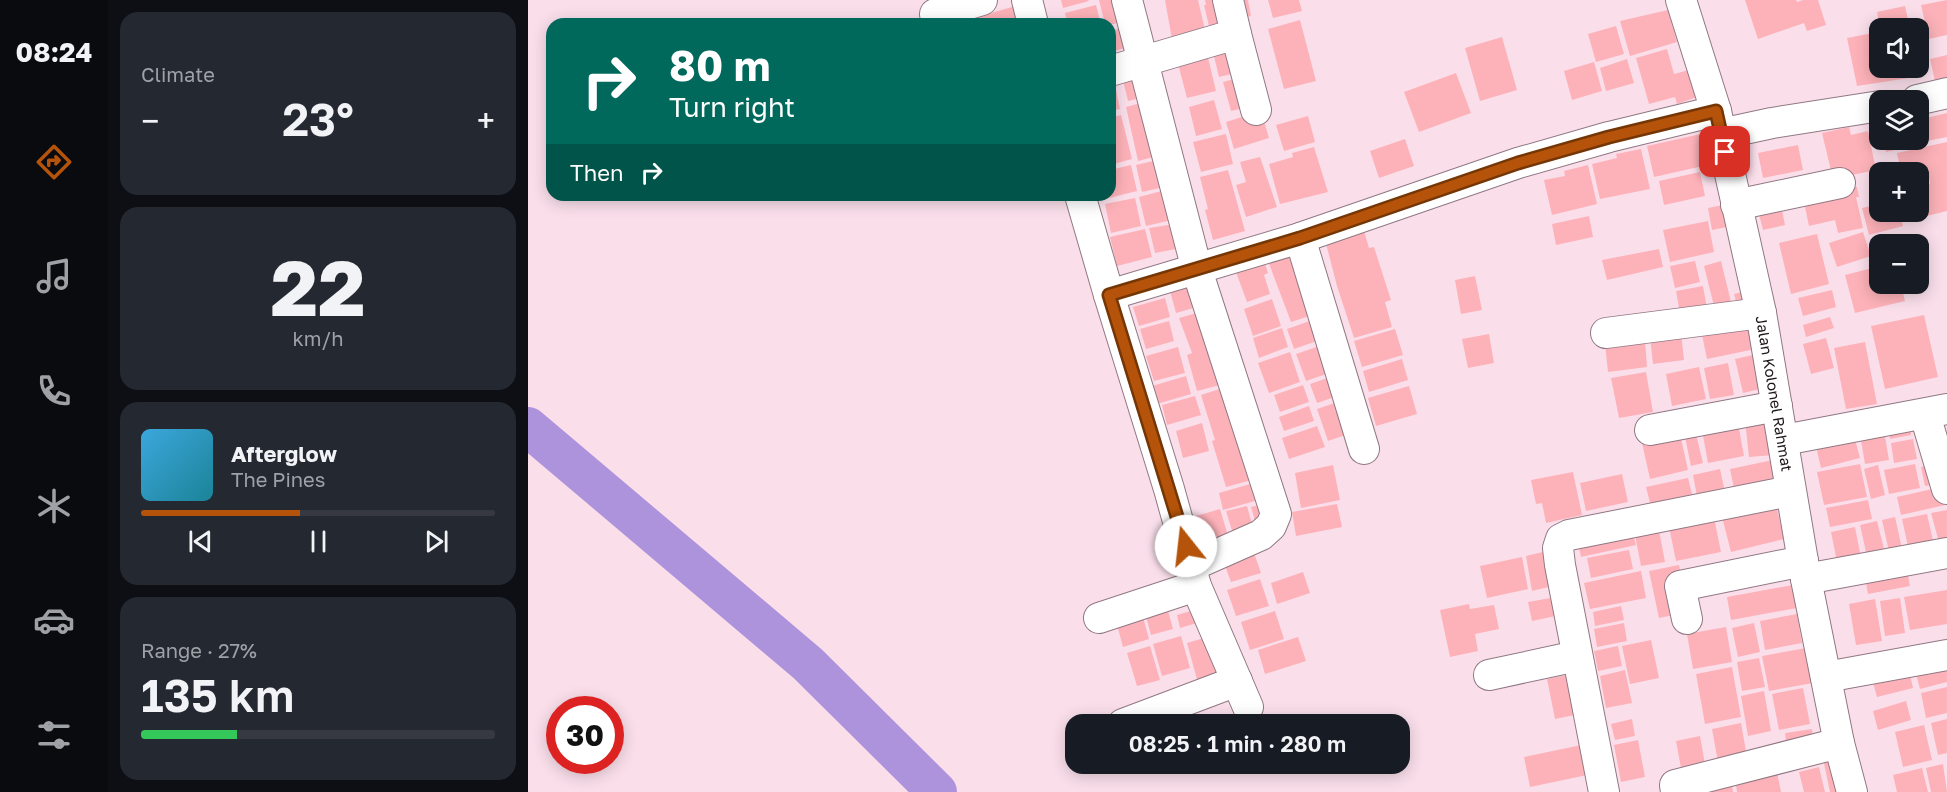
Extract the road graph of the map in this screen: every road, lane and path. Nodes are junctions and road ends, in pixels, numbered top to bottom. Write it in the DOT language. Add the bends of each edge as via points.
graph roads {
  1 [pos="982,0"];
  2 [pos="1027,0"];
  3 [pos="1126,0"];
  4 [pos="1228,0"];
  5 [pos="1686,1"];
  6 [pos="935,14"];
  7 [pos="1032,18"];
  8 [pos="1236,34"];
  9 [pos="1143,60"];
  10 [pos="1116,69"];
  11 [pos="1947,93"];
  12 [pos="1929,97"];
  13 [pos="1869,108"];
  14 [pos="1256,110"];
  15 [pos="1718,123"];
  16 [pos="1840,183"];
  17 [pos="1082,201"];
  18 [pos="1737,205"];
  19 [pos="1300,238"];
  20 [pos="1197,270"];
  21 [pos="1109,295"];
  22 [pos="1761,313"];
  23 [pos="1606,333"];
  24 [pos="1777,406"];
  25 [pos="1936,412"];
  26 [pos="1650,430"];
  27 [pos="1784,440"];
  28 [pos="1364,449"];
  29 [pos="1947,489"];
  30 [pos="1790,491"];
  31 [pos="1947,553"];
  32 [pos="1805,570"];
  33 [pos="1194,576"];
  34 [pos="1099,618"];
  35 [pos="1687,619"];
  36 [pos="1947,655"];
  37 [pos="1577,656"];
  38 [pos="1490,675"];
  39 [pos="1826,677"];
  40 [pos="1163,714"];
  41 [pos="1839,743"];
  42 [pos="1670,790"];
  43 [pos="1604,792"];
  44 [pos="1852,792"];
  1 -- 6 [label="street"];
  2 -- 7 [label="street"];
  3 -- 9 [label="street"];
  4 -- 8 [label="street"];
  5 -- 15 [label="street, Jalan Kolonel Rahmat"];
  8 -- 9 [label="street"];
  8 -- 14 [label="street"];
  9 -- 10 [label="street"];
  9 -- 20 [label="street"];
  11 -- 12 [label="street"];
  13 -- 15 [label="street" via="1772,123"];
  15 -- 18 [label="street, Jalan Kolonel Rahmat"];
  15 -- 19 [label="street" via="1609,137 1518,163"];
  16 -- 18 [label="street"];
  17 -- 21 [label="street"];
  18 -- 22 [label="street, Jalan Kolonel Rahmat"];
  19 -- 20 [label="street"];
  19 -- 28 [label="street"];
  20 -- 21 [label="street"];
  20 -- 33 [label="street" via="1276,514 1261,535"];
  21 -- 33 [label="street"];
  22 -- 23 [label="street"];
  22 -- 24 [label="street, Jalan Kolonel Rahmat"];
  24 -- 26 [label="street"];
  24 -- 27 [label="street, Jalan Kolonel Rahmat"];
  25 -- 27 [label="street"];
  25 -- 29 [label="street"];
  27 -- 30 [label="street, Jalan Kolonel Rahmat"];
  30 -- 32 [label="street, Jalan Kolonel Rahmat"];
  30 -- 37 [label="street" via="1561,539 1560,565"];
  31 -- 32 [label="street"];
  32 -- 35 [label="street" via="1680,586"];
  32 -- 39 [label="street, Jalan Kolonel Rahmat"];
  33 -- 34 [label="street"];
  33 -- 40 [label="street" via="1242,694"];
  36 -- 39 [label="street"];
  37 -- 38 [label="street"];
  37 -- 43 [label="street"];
  39 -- 41 [label="street, Jalan Kolonel Rahmat"];
  41 -- 42 [label="street"];
  41 -- 44 [label="street, Jalan Kolonel Rahmat"];
}
